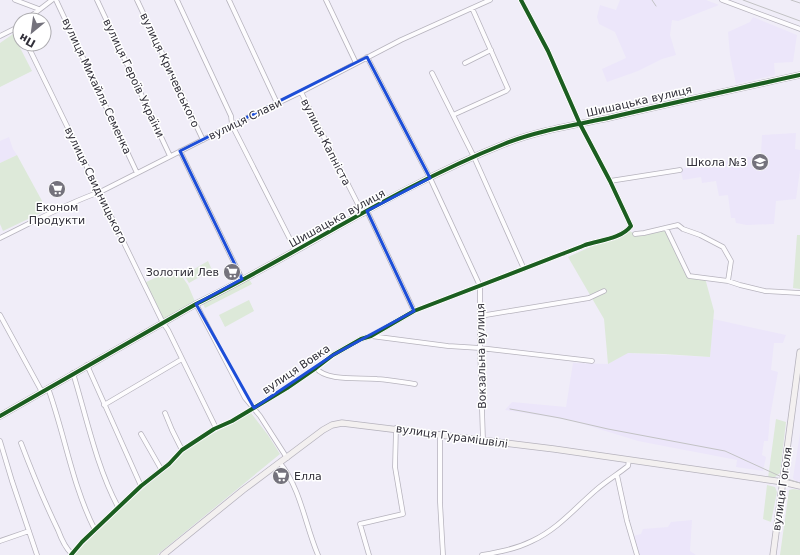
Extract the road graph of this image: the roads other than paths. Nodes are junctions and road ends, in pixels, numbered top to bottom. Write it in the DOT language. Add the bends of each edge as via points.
graph roads {
  1 [pos="15,0"];
  2 [pos="52,0"];
  3 [pos="56,0"];
  4 [pos="97,0"];
  5 [pos="137,0"];
  6 [pos="177,0"];
  7 [pos="229,0"];
  8 [pos="326,0"];
  9 [pos="490,0"];
  10 [pos="521,0"];
  11 [pos="722,0"];
  12 [pos="472,8"];
  13 [pos="39,9"];
  14 [pos="35,12"];
  15 [pos="800,29"];
  16 [pos="12,30"];
  17 [pos="0,36"];
  18 [pos="491,50"];
  19 [pos="31,52"];
  20 [pos="367,57"];
  21 [pos="465,62"];
  22 [pos="356,63"];
  23 [pos="432,73"];
  24 [pos="800,75"];
  25 [pos="301,92"];
  26 [pos="277,103"];
  27 [pos="453,114"];
  28 [pos="580,124"];
  29 [pos="232,125"];
  30 [pos="203,140"];
  31 [pos="180,151"];
  32 [pos="170,156"];
  33 [pos="474,157"];
  34 [pos="680,170"];
  35 [pos="137,173"];
  36 [pos="430,178"];
  37 [pos="610,181"];
  38 [pos="100,192"];
  39 [pos="365,212"];
  40 [pos="666,228"];
  41 [pos="635,234"];
  42 [pos="0,238"];
  43 [pos="296,251"];
  44 [pos="524,269"];
  45 [pos="242,279"];
  46 [pos="728,281"];
  47 [pos="480,286"];
  48 [pos="604,291"];
  49 [pos="800,293"];
  50 [pos="196,304"];
  51 [pos="414,311"];
  52 [pos="0,315"];
  53 [pos="480,316"];
  54 [pos="164,324"];
  55 [pos="371,336"];
  56 [pos="480,348"];
  57 [pos="800,352"];
  58 [pos="182,359"];
  59 [pos="592,361"];
  60 [pos="87,365"];
  61 [pos="316,368"];
  62 [pos="73,373"];
  63 [pos="415,384"];
  64 [pos="48,388"];
  65 [pos="42,392"];
  66 [pos="104,405"];
  67 [pos="254,408"];
  68 [pos="165,413"];
  69 [pos="0,416"];
  70 [pos="216,428"];
  71 [pos="396,428"];
  72 [pos="141,434"];
  73 [pos="440,434"];
  74 [pos="483,440"];
  75 [pos="0,441"];
  76 [pos="21,443"];
  77 [pos="182,450"];
  78 [pos="287,458"];
  79 [pos="629,460"];
  80 [pos="280,463"];
  81 [pos="161,469"];
  82 [pos="617,475"];
  83 [pos="783,482"];
  84 [pos="141,486"];
  85 [pos="800,486"];
  86 [pos="118,507"];
  87 [pos="95,530"];
  88 [pos="29,531"];
  89 [pos="0,542"];
  90 [pos="71,554"];
  91 [pos="36,555"];
  92 [pos="162,555"];
  93 [pos="318,555"];
  94 [pos="369,555"];
  95 [pos="443,555"];
  96 [pos="482,555"];
  97 [pos="637,555"];
  98 [pos="773,555"];
  1 -- 13 [label="street"];
  2 -- 13 [label="street"];
  3 -- 35 [label="street, вулиця Михайля Семенка"];
  4 -- 32 [label="street, вулиця Героїв України"];
  5 -- 30 [label="street, вулиця Кричевського"];
  6 -- 29 [label="street" via="231,116"];
  7 -- 26 [label="street"];
  8 -- 22 [label="street"];
  9 -- 12 [label="street, вулиця Слави"];
  10 -- 28 [label="street" via="548,50"];
  11 -- 15 [label="street"];
  12 -- 18 [label="street"];
  12 -- 20 [label="street, вулиця Слави"];
  13 -- 14 [label="street"];
  16 -- 17 [label="street"];
  18 -- 21 [label="street"];
  18 -- 27 [label="street" via="508,87 507,90"];
  19 -- 38 [label="street, вулиця Свидницького"];
  20 -- 22 [label="street, вулиця Слави"];
  20 -- 36 [label="street, Вокзальна вулиця"];
  22 -- 25 [label="street, вулиця Слави"];
  23 -- 27 [label="street"];
  24 -- 28 [label="street, Шишацька вулиця"];
  25 -- 26 [label="street, вулиця Слави"];
  25 -- 39 [label="street, вулиця Капніста"];
  26 -- 29 [label="street, вулиця Слави"];
  27 -- 33 [label="street"];
  28 -- 33 [label="street, Шишацька вулиця" via="504,143"];
  28 -- 37 [label="street"];
  29 -- 30 [label="street, вулиця Слави"];
  29 -- 43 [label="street"];
  30 -- 31 [label="street, вулиця Слави"];
  31 -- 32 [label="street, вулиця Слави"];
  31 -- 45 [label="street"];
  32 -- 35 [label="street, вулиця Слави"];
  33 -- 36 [label="street, Шишацька вулиця"];
  33 -- 44 [label="street"];
  34 -- 37 [label="street"];
  35 -- 38 [label="street, вулиця Слави"];
  36 -- 39 [label="street, Шишацька вулиця"];
  36 -- 47 [label="street, Вокзальна вулиця"];
  37 -- 44 [label="street, вулиця Вовка" via="631,226 628,230"];
  38 -- 42 [label="street, вулиця Слави" via="58,208"];
  38 -- 54 [label="street, вулиця Свидницького"];
  39 -- 43 [label="street, Шишацька вулиця"];
  39 -- 51 [label="street, вулиця Капніста"];
  40 -- 41 [label="street"];
  40 -- 46 [label="street" via="689,276"];
  40 -- 46 [label="street" via="678,225 723,247 732,260"];
  43 -- 45 [label="street, Шишацька вулиця"];
  44 -- 47 [label="street, вулиця Вовка"];
  45 -- 50 [label="street, Шишацька вулиця"];
  46 -- 49 [label="street" via="765,290"];
  47 -- 51 [label="street, вулиця Вовка"];
  47 -- 53 [label="street, Вокзальна вулиця"];
  48 -- 53 [label="street" via="582,300"];
  50 -- 54 [label="street, Шишацька вулиця"];
  50 -- 67 [label="street" via="245,398"];
  51 -- 55 [label="street, вулиця Вовка"];
  52 -- 65 [label="street"];
  53 -- 56 [label="street, Вокзальна вулиця"];
  54 -- 58 [label="street, вулиця Свидницького"];
  54 -- 60 [label="street, Шишацька вулиця"];
  55 -- 56 [label="street"];
  55 -- 61 [label="street, вулиця Вовка" via="333,355"];
  56 -- 59 [label="street"];
  56 -- 74 [label="street, Вокзальна вулиця"];
  57 -- 83 [label="street, вулиця Гоголя"];
  58 -- 66 [label="street"];
  58 -- 70 [label="street, вулиця Свидницького"];
  60 -- 62 [label="street, Шишацька вулиця"];
  60 -- 66 [label="street"];
  61 -- 63 [label="street" via="322,373 340,378 377,378"];
  61 -- 67 [label="street, вулиця Вовка"];
  62 -- 64 [label="street, Шишацька вулиця"];
  62 -- 86 [label="street" via="97,458"];
  64 -- 65 [label="street, Шишацька вулиця"];
  64 -- 87 [label="street" via="73,478"];
  65 -- 69 [label="street, Шишацька вулиця"];
  66 -- 84 [label="street"];
  67 -- 70 [label="street, вулиця Вовка"];
  67 -- 78 [label="street"];
  68 -- 77 [label="street"];
  70 -- 77 [label="street, вулиця Вовка"];
  71 -- 73 [label="street, вулиця Гурамішвілі"];
  71 -- 78 [label="street, вулиця Гурамішвілі" via="337,423 323,430"];
  71 -- 94 [label="street" via="395,467 403,514 360,524"];
  72 -- 81 [label="street"];
  73 -- 74 [label="street, вулиця Гурамішвілі"];
  73 -- 95 [label="street"];
  74 -- 79 [label="street, вулиця Гурамішвілі"];
  75 -- 88 [label="street"];
  76 -- 90 [label="street" via="43,500"];
  77 -- 81 [label="street, вулиця Вовка"];
  78 -- 80 [label="street, вулиця Гурамішвілі"];
  79 -- 82 [label="street" via="628,466"];
  79 -- 83 [label="street, вулиця Гурамішвілі"];
  80 -- 92 [label="street, вулиця Гурамішвілі"];
  80 -- 93 [label="street" via="297,494"];
  81 -- 84 [label="street, вулиця Вовка"];
  82 -- 96 [label="street" via="550,532 514,548"];
  82 -- 97 [label="street"];
  83 -- 85 [label="street, вулиця Гурамішвілі"];
  83 -- 98 [label="street, вулиця Гоголя"];
  84 -- 86 [label="street, вулиця Вовка"];
  86 -- 87 [label="street, вулиця Вовка"];
  87 -- 90 [label="street, вулиця Вовка"];
  88 -- 89 [label="street"];
  88 -- 91 [label="street"];
}
